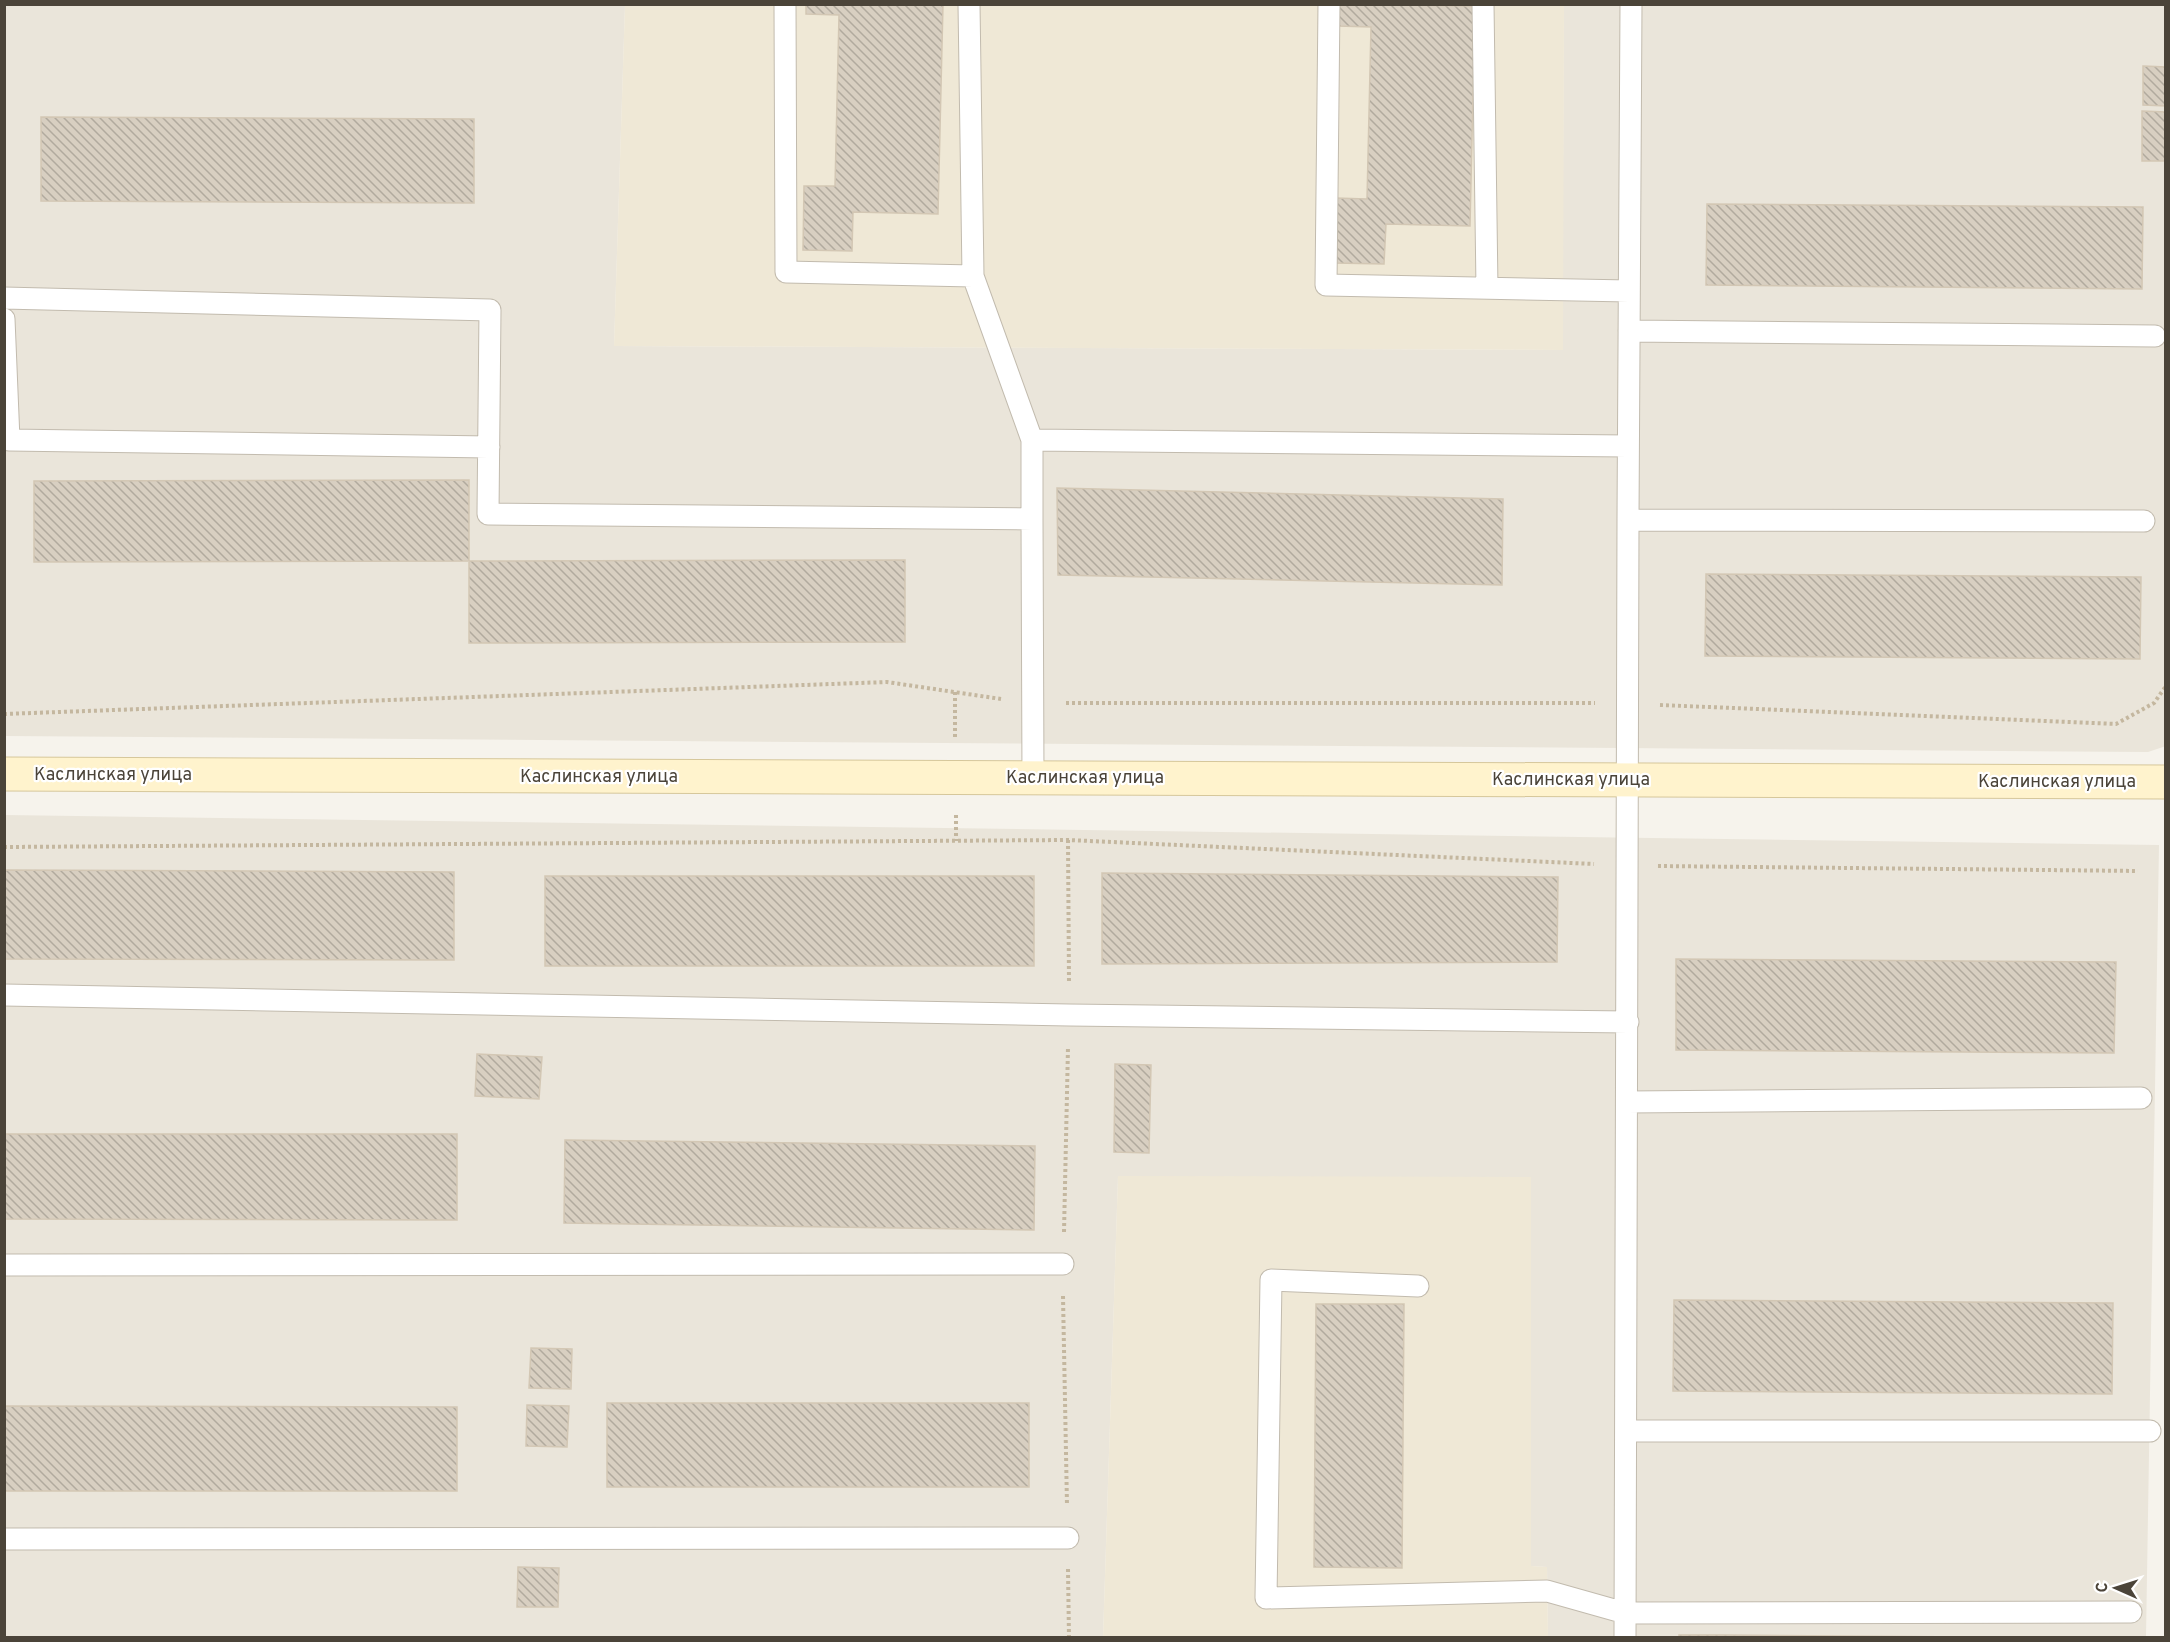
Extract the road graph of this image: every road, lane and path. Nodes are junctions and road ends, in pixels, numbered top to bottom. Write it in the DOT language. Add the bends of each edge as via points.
graph roads {
  1 [pos="785,4"];
  2 [pos="969,4"];
  3 [pos="1329,4"];
  4 [pos="1484,4"];
  5 [pos="1631,4"];
  6 [pos="973,276"];
  7 [pos="1487,288"];
  8 [pos="1629,291"];
  9 [pos="4,298"];
  10 [pos="4,319"];
  11 [pos="1629,331"];
  12 [pos="2155,336"];
  13 [pos="1032,440"];
  14 [pos="1628,446"];
  15 [pos="489,447"];
  16 [pos="1032,519"];
  17 [pos="1628,520"];
  18 [pos="2144,521"];
  19 [pos="2166,686"];
  20 [pos="1032,703"];
  21 [pos="1628,703"];
  22 [pos="4,714"];
  23 [pos="4,774"];
  24 [pos="1033,777"];
  25 [pos="1628,780"];
  26 [pos="2166,782"];
  27 [pos="4,847"];
  28 [pos="1628,866"];
  29 [pos="2138,871"];
  30 [pos="4,995"];
  31 [pos="1628,1022"];
  32 [pos="2141,1098"];
  33 [pos="1627,1102"];
  34 [pos="1063,1264"];
  35 [pos="4,1265"];
  36 [pos="1418,1286"];
  37 [pos="1626,1431"];
  38 [pos="2150,1431"];
  39 [pos="1068,1538"];
  40 [pos="4,1539"];
  41 [pos="2131,1612"];
  42 [pos="1625,1614"];
  43 [pos="1625,1638"];
  1 -- 6 [label="lane" via="786,272"];
  2 -- 6 [label="lane"];
  3 -- 7 [label="lane" via="1326,285"];
  4 -- 7 [label="lane"];
  5 -- 8 [label="lane"];
  6 -- 13 [label="lane"];
  7 -- 8 [label="lane"];
  8 -- 11 [label="lane"];
  9 -- 15 [label="lane" via="490,310"];
  10 -- 15 [label="lane" via="9,440"];
  11 -- 12 [label="lane"];
  11 -- 14 [label="lane"];
  13 -- 14 [label="lane"];
  13 -- 16 [label="lane"];
  14 -- 17 [label="lane"];
  15 -- 16 [label="lane" via="488,514"];
  16 -- 20 [label="lane"];
  17 -- 18 [label="lane"];
  17 -- 21 [label="lane"];
  19 -- 21 [label="path" via="2154,703 2116,724"];
  20 -- 21 [label="path"];
  20 -- 22 [label="path" via="887,681"];
  20 -- 24 [label="lane"];
  21 -- 25 [label="lane"];
  23 -- 24 [label="main road, Каслинская улица"];
  24 -- 25 [label="main road, Каслинская улица"];
  25 -- 26 [label="main road, Каслинская улица"];
  25 -- 28 [label="lane"];
  27 -- 28 [label="path" via="1068,840"];
  28 -- 29 [label="path"];
  28 -- 31 [label="lane"];
  30 -- 31 [label="lane"];
  31 -- 33 [label="lane"];
  32 -- 33 [label="lane"];
  33 -- 37 [label="lane"];
  34 -- 35 [label="lane"];
  36 -- 42 [label="lane" via="1271,1280 1266,1598 1547,1591"];
  37 -- 38 [label="lane"];
  37 -- 42 [label="lane"];
  39 -- 40 [label="lane"];
  41 -- 42 [label="lane"];
  42 -- 43 [label="lane"];
}
